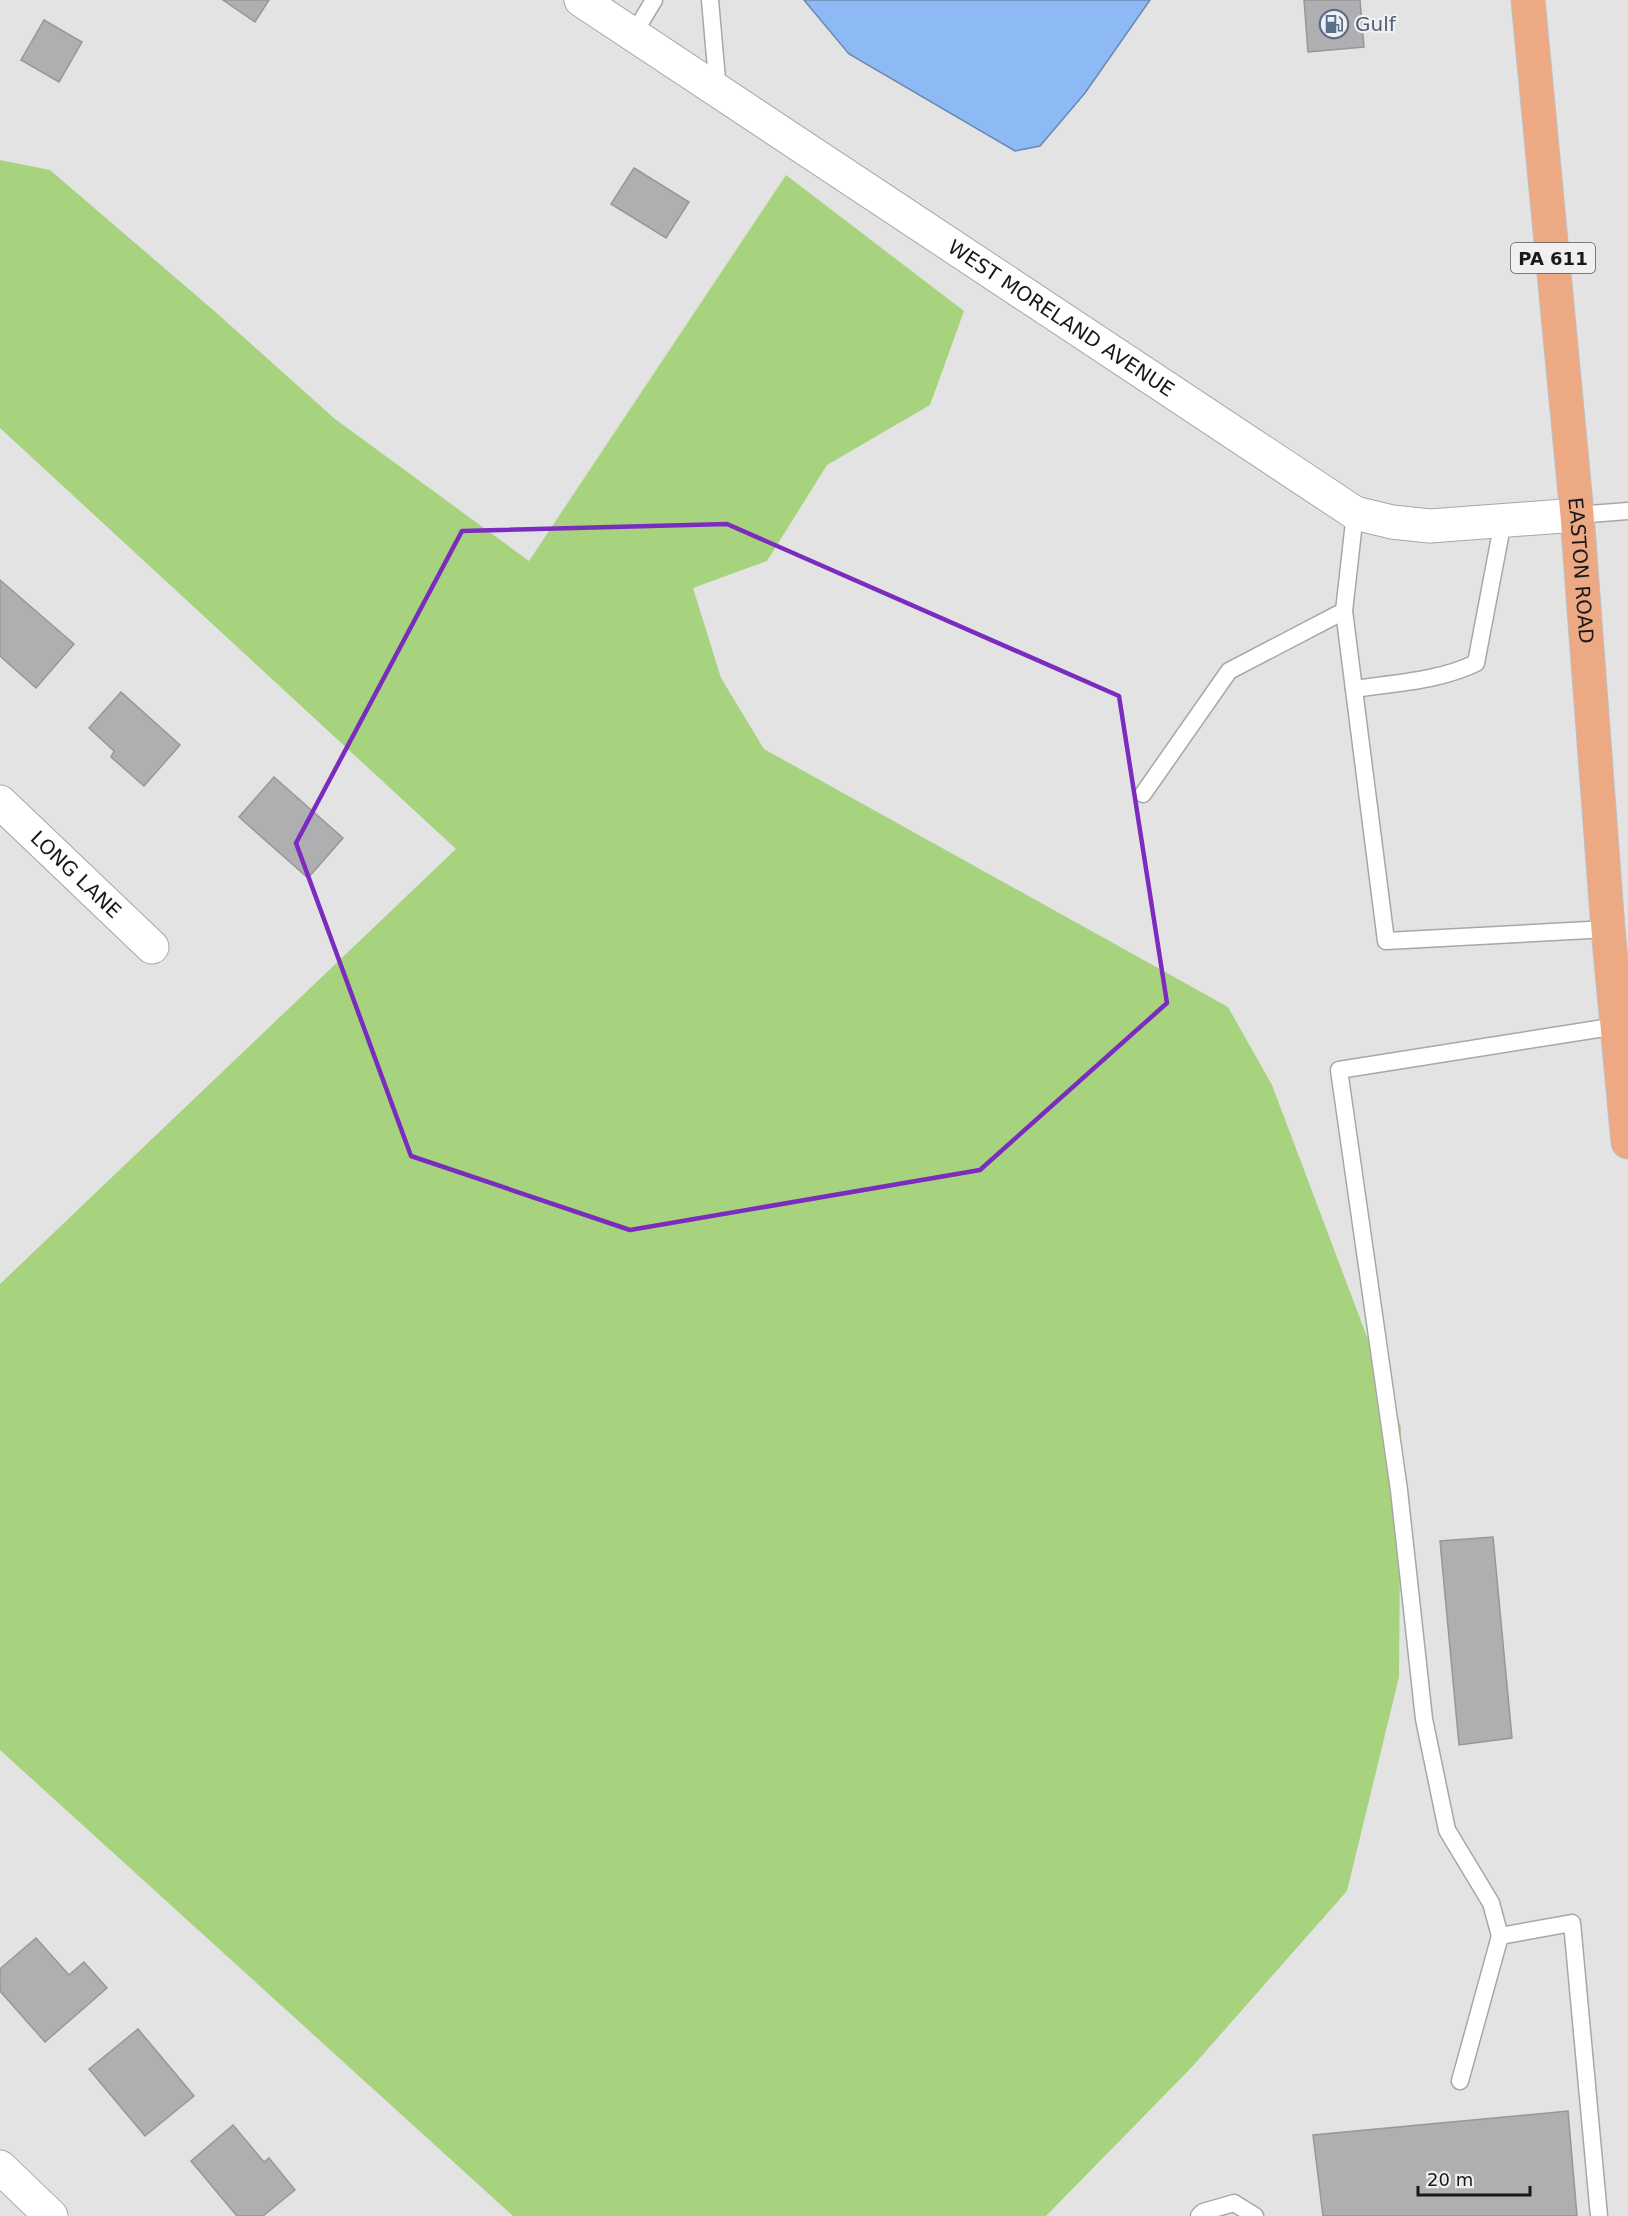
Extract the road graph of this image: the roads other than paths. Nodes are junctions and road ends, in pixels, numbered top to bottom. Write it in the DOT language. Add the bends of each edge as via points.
graph roads {
  1 [pos="581,0"];
  2 [pos="654,0"];
  3 [pos="710,0"];
  4 [pos="1528,0"];
  5 [pos="633,35"];
  6 [pos="718,92"];
  7 [pos="1628,511"];
  8 [pos="1355,513"];
  9 [pos="1577,515"];
  10 [pos="1503,521"];
  11 [pos="1344,611"];
  12 [pos="1354,689"];
  13 [pos="1143,794"];
  14 [pos="0,802"];
  15 [pos="1608,929"];
  16 [pos="152,947"];
  17 [pos="1617,1026"];
  18 [pos="1628,1142"];
  19 [pos="1500,1936"];
  20 [pos="1460,2081"];
  21 [pos="0,2167"];
  22 [pos="51,2216"];
  23 [pos="1198,2216"];
  24 [pos="1256,2216"];
  25 [pos="1599,2216"];
  1 -- 5 [label="street, WEST MORELAND AVENUE"];
  2 -- 5 [label="lane"];
  3 -- 6 [label="lane"];
  4 -- 9 [label="highway, EASTON ROAD / PA 611"];
  5 -- 6 [label="street, WEST MORELAND AVENUE"];
  6 -- 8 [label="street, WEST MORELAND AVENUE"];
  7 -- 9 [label="lane"];
  8 -- 10 [label="street, WEST MORELAND AVENUE" via="1430,526"];
  8 -- 11 [label="lane"];
  9 -- 10 [label="street, WEST MORELAND AVENUE"];
  9 -- 15 [label="highway, EASTON ROAD / PA 611"];
  10 -- 12 [label="lane" via="1476,663 1430,678"];
  11 -- 12 [label="lane"];
  11 -- 13 [label="lane" via="1229,671"];
  12 -- 15 [label="lane" via="1386,941"];
  14 -- 16 [label="street, LONG LANE"];
  15 -- 17 [label="highway, EASTON ROAD / PA 611"];
  17 -- 18 [label="highway, EASTON ROAD / PA 611"];
  17 -- 19 [label="lane" via="1339,1070 1400,1501 1424,1719 1447,1830 1491,1904"];
  19 -- 20 [label="lane"];
  19 -- 25 [label="lane" via="1572,1923"];
  21 -- 22 [label="street"];
  23 -- 24 [label="lane" via="1203,2211 1234,2203"];
}
